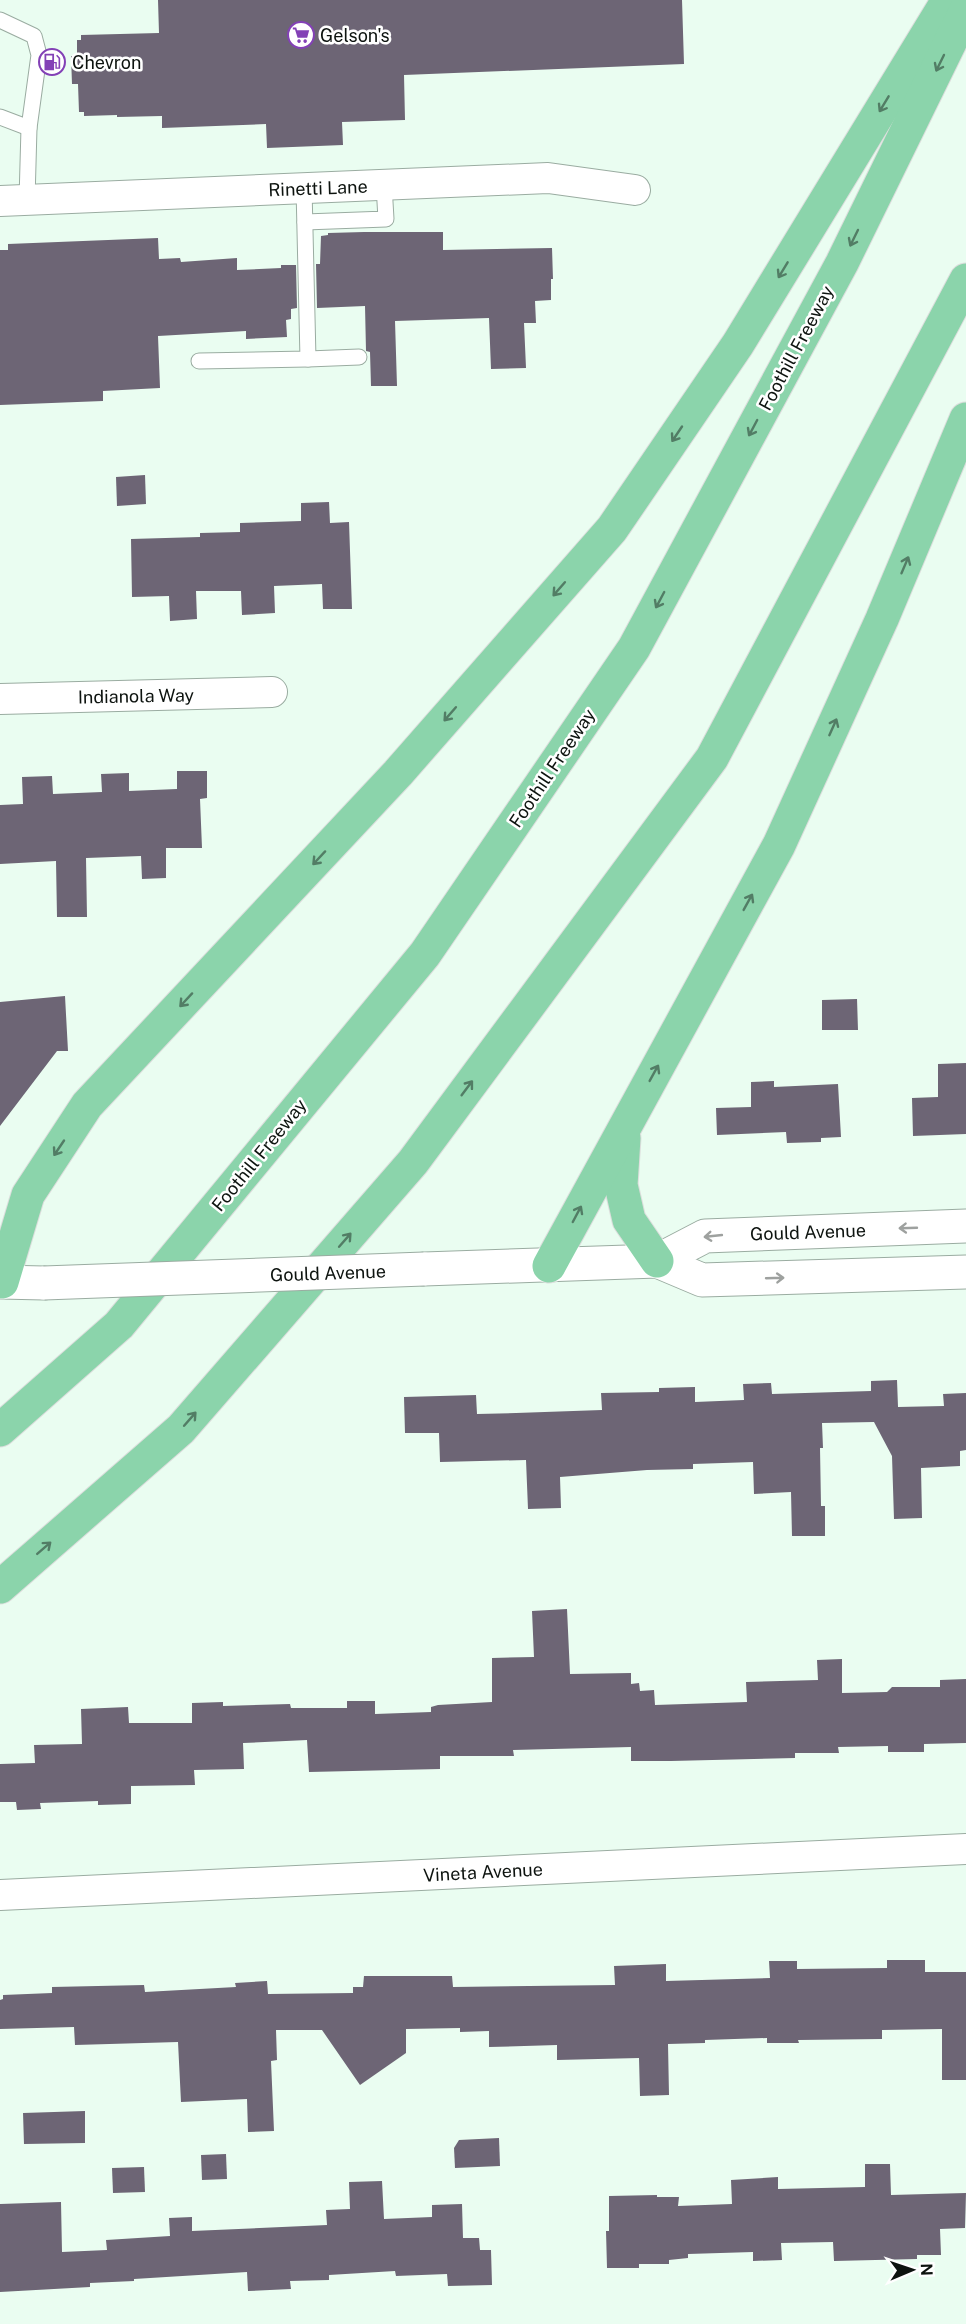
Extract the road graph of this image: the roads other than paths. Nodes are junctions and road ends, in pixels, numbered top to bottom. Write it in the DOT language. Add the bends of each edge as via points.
graph roads {
  1 [pos="948,0"];
  2 [pos="966,10"];
  3 [pos="1,22"];
  4 [pos="0,117"];
  5 [pos="29,128"];
  6 [pos="384,185"];
  7 [pos="304,188"];
  8 [pos="635,190"];
  9 [pos="13,200"];
  10 [pos="305,222"];
  11 [pos="966,280"];
  12 [pos="359,357"];
  13 [pos="308,359"];
  14 [pos="199,361"];
  15 [pos="966,419"];
  16 [pos="272,692"];
  17 [pos="0,699"];
  18 [pos="625,1124"];
  19 [pos="966,1226"];
  20 [pos="657,1261"];
  21 [pos="549,1266"];
  22 [pos="966,1272"];
  23 [pos="1,1282"];
  24 [pos="0,1430"];
  25 [pos="0,1587"];
  26 [pos="966,1849"];
  27 [pos="0,1895"];
  1 -- 23 [label="highway, one-way" via="738,344 612,529 398,773 87,1105 28,1195"];
  2 -- 24 [label="highway, Foothill Freeway, one-way" via="842,263 634,648 417,964 119,1325"];
  3 -- 5 [label="lane" via="34,36 39,55"];
  4 -- 5 [label="lane"];
  5 -- 9 [label="lane"];
  6 -- 7 [label="street, Rinetti Lane"];
  6 -- 8 [label="street, Rinetti Lane" via="548,178"];
  6 -- 10 [label="lane" via="386,219"];
  7 -- 9 [label="street, Rinetti Lane"];
  7 -- 10 [label="lane"];
  10 -- 13 [label="lane"];
  25 -- 11 [label="highway, one-way" via="181,1429 413,1161 697,777 711,758"];
  12 -- 13 [label="lane"];
  13 -- 14 [label="lane"];
  18 -- 15 [label="highway, one-way" via="779,845 882,619"];
  16 -- 17 [label="street, Indianola Way"];
  18 -- 20 [label="highway" via="621,1185 629,1220"];
  21 -- 18 [label="highway, one-way"];
  19 -- 20 [label="street, Gould Avenue, one-way" via="705,1236"];
  20 -- 21 [label="street, Gould Avenue"];
  20 -- 22 [label="street, Gould Avenue, one-way" via="702,1280"];
  21 -- 23 [label="street, Gould Avenue, bridge"];
  26 -- 27 [label="street, Vineta Avenue"];
}
